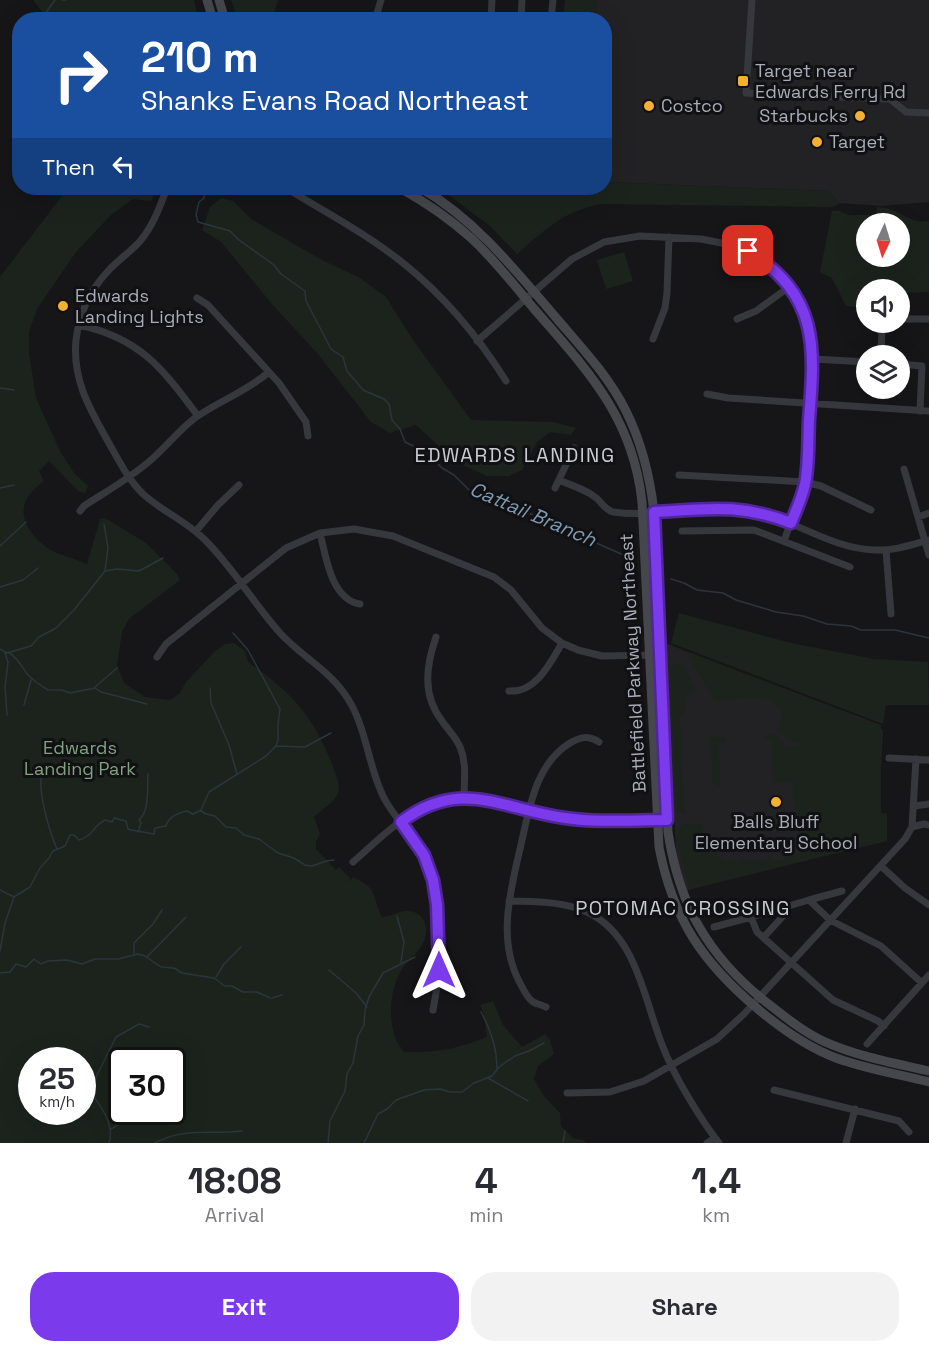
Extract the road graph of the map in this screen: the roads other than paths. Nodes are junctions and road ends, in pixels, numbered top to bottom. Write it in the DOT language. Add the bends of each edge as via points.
graph roads {
  1 [pos="752,0"];
  2 [pos="929,113"];
  3 [pos="164,195"];
  4 [pos="297,195"];
  5 [pos="411,195"];
  6 [pos="432,195"];
  7 [pos="669,237"];
  8 [pos="789,287"];
  9 [pos="534,292"];
  10 [pos="197,298"];
  11 [pos="525,299"];
  12 [pos="737,319"];
  13 [pos="910,319"];
  14 [pos="929,319"];
  15 [pos="79,325"];
  16 [pos="653,339"];
  17 [pos="477,340"];
  18 [pos="813,359"];
  19 [pos="856,361"];
  20 [pos="910,365"];
  21 [pos="269,372"];
  22 [pos="506,381"];
  23 [pos="707,394"];
  24 [pos="811,403"];
  25 [pos="920,411"];
  26 [pos="929,411"];
  27 [pos="198,416"];
  28 [pos="308,436"];
  29 [pos="574,448"];
  30 [pos="903,469"];
  31 [pos="679,475"];
  32 [pos="128,477"];
  33 [pos="559,480"];
  34 [pos="805,482"];
  35 [pos="239,485"];
  36 [pos="555,489"];
  37 [pos="871,510"];
  38 [pos="80,511"];
  39 [pos="642,512"];
  40 [pos="654,512"];
  41 [pos="929,513"];
  42 [pos="918,517"];
  43 [pos="791,523"];
  44 [pos="196,531"];
  45 [pos="682,531"];
  46 [pos="320,533"];
  47 [pos="927,540"];
  48 [pos="784,541"];
  49 [pos="886,550"];
  50 [pos="929,555"];
  51 [pos="850,567"];
  52 [pos="242,584"];
  53 [pos="360,604"];
  54 [pos="891,614"];
  55 [pos="436,638"];
  56 [pos="562,642"];
  57 [pos="649,655"];
  58 [pos="660,655"];
  59 [pos="157,657"];
  60 [pos="509,691"];
  61 [pos="599,742"];
  62 [pos="890,758"];
  63 [pos="916,759"];
  64 [pos="929,760"];
  65 [pos="464,798"];
  66 [pos="929,804"];
  67 [pos="914,806"];
  68 [pos="529,811"];
  69 [pos="656,820"];
  70 [pos="667,820"];
  71 [pos="401,822"];
  72 [pos="929,825"];
  73 [pos="912,827"];
  74 [pos="353,862"];
  75 [pos="882,867"];
  76 [pos="842,891"];
  77 [pos="809,900"];
  78 [pos="509,901"];
  79 [pos="929,905"];
  80 [pos="784,907"];
  81 [pos="751,917"];
  82 [pos="831,920"];
  83 [pos="714,927"];
  84 [pos="764,937"];
  85 [pos="792,963"];
  86 [pos="929,975"];
  87 [pos="922,983"];
  88 [pos="756,1001"];
  89 [pos="546,1007"];
  90 [pos="433,1010"];
  91 [pos="884,1026"];
  92 [pos="867,1044"];
  93 [pos="672,1067"];
  94 [pos="929,1071"];
  95 [pos="929,1082"];
  96 [pos="774,1090"];
  97 [pos="567,1093"];
  98 [pos="855,1109"];
  99 [pos="909,1132"];
  100 [pos="717,1140"];
  101 [pos="707,1143"];
  102 [pos="846,1143"];
  1 -- 2 [label="street" via="746,93 890,99 906,112"];
  3 -- 15 [label="street" via="147,232 100,280"];
  4 -- 17 [label="street" via="402,262"];
  5 -- 11 [label="main road, Battlefield Parkway Northeast" via="471,237"];
  6 -- 9 [label="main road, Battlefield Parkway Northeast" via="476,228"];
  7 -- 8 [label="street" via="715,240 737,246 769,266"];
  7 -- 9 [label="street" via="627,237 593,247 572,259"];
  7 -- 16 [label="street" via="665,308"];
  8 -- 12 [label="street" via="756,311"];
  8 -- 18 [label="street" via="807,320"];
  9 -- 11 [label="street"];
  9 -- 40 [label="main road, Battlefield Parkway Northeast" via="600,369 620,400 645,460"];
  10 -- 21 [label="street" via="208,305"];
  11 -- 17 [label="street"];
  11 -- 39 [label="main road, Battlefield Parkway Northeast" via="586,368 612,406 635,468"];
  13 -- 14 [label="street"];
  15 -- 27 [label="street" via="123,339 146,355"];
  15 -- 32 [label="street" via="76,357 83,395"];
  17 -- 22 [label="street"];
  18 -- 19 [label="street"];
  18 -- 24 [label="street"];
  20 -- 25 [label="street" via="922,366"];
  21 -- 27 [label="street"];
  21 -- 28 [label="street" via="306,422"];
  23 -- 24 [label="street"];
  24 -- 25 [label="street"];
  24 -- 34 [label="street"];
  25 -- 26 [label="street"];
  27 -- 32 [label="street"];
  29 -- 33 [label="street"];
  30 -- 42 [label="street"];
  31 -- 34 [label="street"];
  32 -- 38 [label="street"];
  32 -- 44 [label="street" via="154,502"];
  33 -- 36 [label="street"];
  33 -- 39 [label="street" via="591,495 608,510"];
  34 -- 37 [label="street"];
  34 -- 43 [label="street"];
  35 -- 44 [label="street"];
  39 -- 40 [label="street"];
  39 -- 57 [label="main road, Battlefield Parkway Northeast"];
  40 -- 43 [label="street" via="731,508"];
  40 -- 58 [label="main road, Battlefield Parkway Northeast"];
  41 -- 42 [label="street"];
  42 -- 47 [label="street"];
  43 -- 48 [label="street"];
  43 -- 49 [label="street" via="853,547"];
  44 -- 52 [label="street"];
  45 -- 48 [label="street" via="744,529"];
  46 -- 52 [label="street" via="286,548"];
  46 -- 53 [label="street" via="335,582 351,603"];
  46 -- 56 [label="street" via="354,529 380,532 484,572 511,590 542,628"];
  47 -- 49 [label="street"];
  47 -- 50 [label="street"];
  48 -- 51 [label="street"];
  49 -- 54 [label="street"];
  52 -- 59 [label="street" via="165,644"];
  52 -- 71 [label="street" via="281,634 346,695 357,716 379,787"];
  55 -- 65 [label="street" via="427,667 427,684 435,711 456,738 463,755"];
  56 -- 57 [label="street" via="602,656"];
  56 -- 60 [label="street" via="535,681 521,691"];
  57 -- 58 [label="street"];
  57 -- 69 [label="main road, Battlefield Parkway Northeast"];
  58 -- 70 [label="main road, Battlefield Parkway Northeast"];
  61 -- 68 [label="street" via="583,737 559,751 540,777"];
  62 -- 63 [label="street"];
  63 -- 64 [label="street"];
  63 -- 67 [label="street"];
  65 -- 68 [label="street"];
  65 -- 71 [label="street" via="430,805"];
  66 -- 67 [label="street"];
  67 -- 73 [label="street"];
  68 -- 69 [label="street" via="585,820"];
  68 -- 78 [label="street"];
  69 -- 70 [label="street"];
  69 -- 88 [label="main road, Battlefield Parkway Northeast" via="666,878 685,926 716,970"];
  70 -- 88 [label="main road, Battlefield Parkway Northeast" via="676,876 695,921 719,958"];
  71 -- 74 [label="street"];
  71 -- 90 [label="street" via="424,855 436,893 439,966"];
  72 -- 73 [label="street"];
  73 -- 75 [label="street"];
  75 -- 79 [label="street"];
  75 -- 82 [label="street"];
  76 -- 77 [label="street"];
  77 -- 80 [label="street"];
  77 -- 82 [label="street"];
  78 -- 89 [label="street" via="507,936 514,970 531,1001"];
  78 -- 93 [label="street" via="575,907 597,917 614,931 631,958"];
  80 -- 81 [label="street"];
  80 -- 84 [label="street" via="785,914"];
  81 -- 83 [label="street"];
  81 -- 84 [label="street" via="757,932"];
  82 -- 85 [label="street"];
  82 -- 87 [label="street" via="881,946"];
  84 -- 85 [label="street"];
  85 -- 88 [label="street"];
  85 -- 91 [label="street" via="833,1000"];
  86 -- 87 [label="street"];
  87 -- 91 [label="street"];
  88 -- 93 [label="street" via="717,1039"];
  88 -- 94 [label="main road, Battlefield Parkway Northeast" via="822,1041"];
  88 -- 95 [label="main road, Battlefield Parkway Northeast" via="781,1028 817,1050 851,1063"];
  91 -- 92 [label="street"];
  93 -- 97 [label="street" via="622,1089"];
  93 -- 100 [label="street"];
  96 -- 98 [label="street"];
  98 -- 99 [label="street" via="899,1121"];
  98 -- 102 [label="street"];
  100 -- 101 [label="street"];
}
